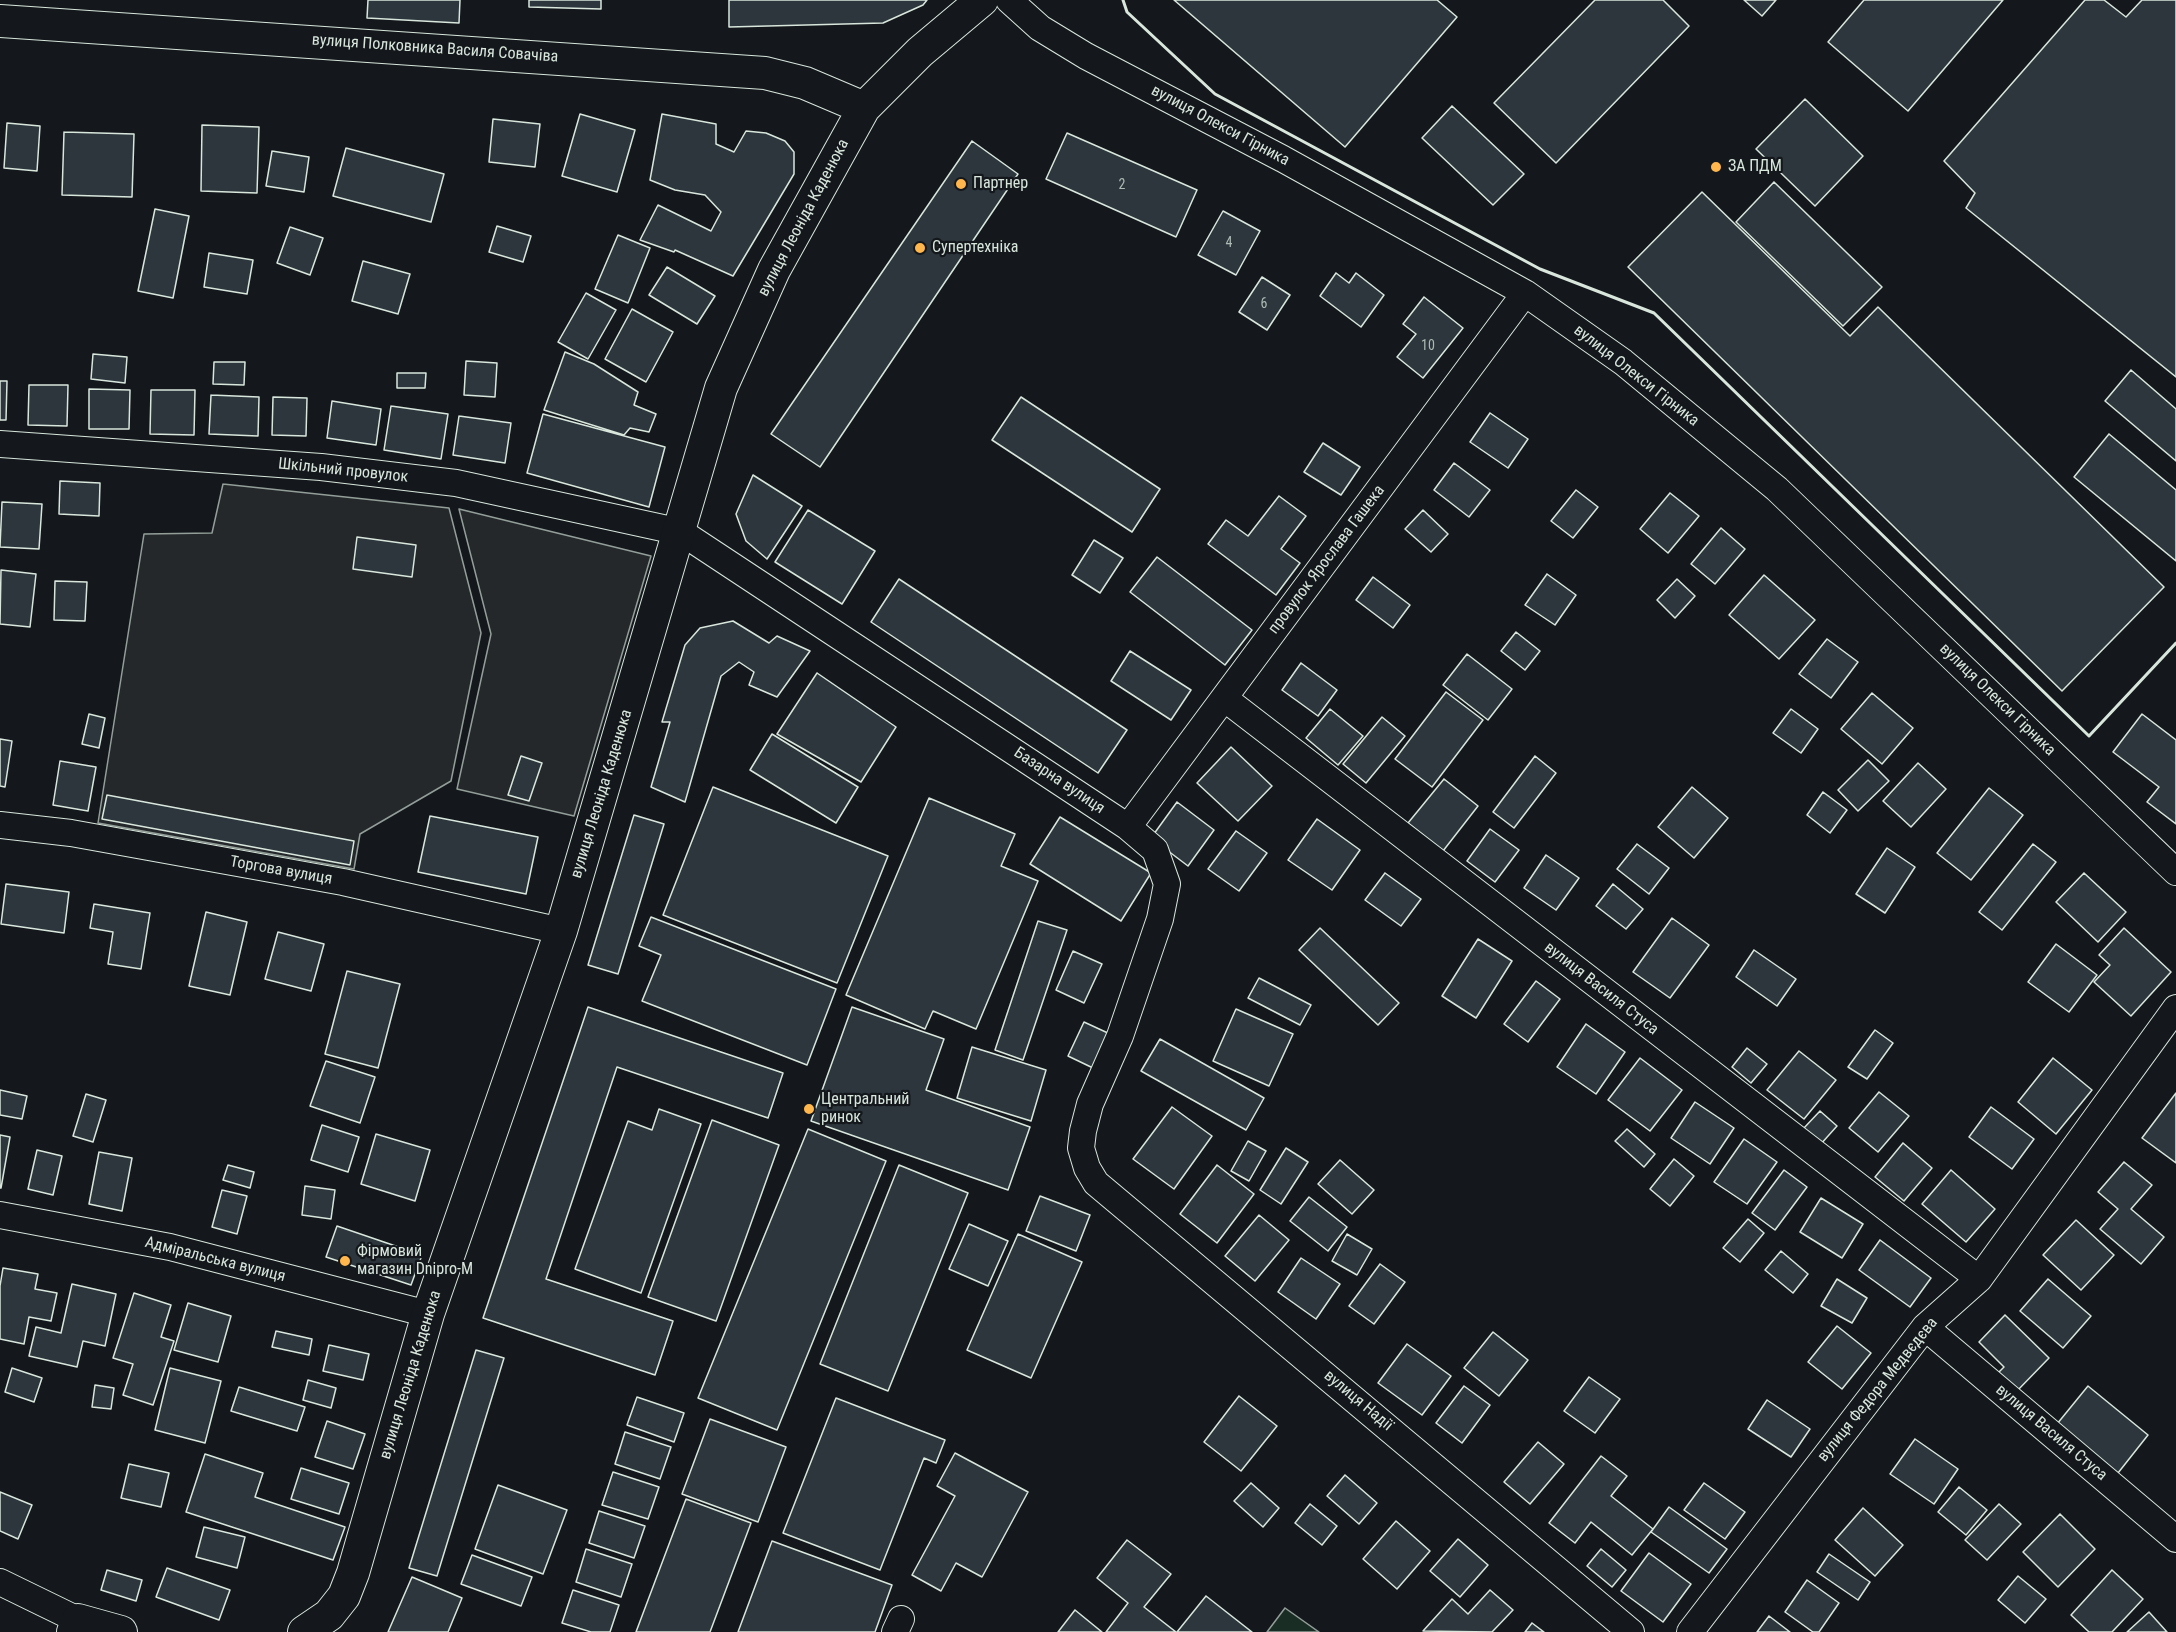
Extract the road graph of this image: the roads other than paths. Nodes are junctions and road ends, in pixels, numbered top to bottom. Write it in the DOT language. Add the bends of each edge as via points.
graph roads {
  1 [pos="982,0"];
  2 [pos="1009,0"];
  3 [pos="0,21"];
  4 [pos="864,108"];
  5 [pos="1525,293"];
  6 [pos="0,444"];
  7 [pos="681,532"];
  8 [pos="1224,698"];
  9 [pos="0,825"];
  10 [pos="1128,827"];
  11 [pos="2176,872"];
  12 [pos="561,931"];
  13 [pos="2176,1008"];
  14 [pos="1087,1167"];
  15 [pos="0,1215"];
  16 [pos="1979,1280"];
  17 [pos="428,1314"];
  18 [pos="1925,1327"];
  19 [pos="2176,1539"];
  20 [pos="0,1582"];
  21 [pos="76,1626"];
  22 [pos="121,1632"];
  23 [pos="304,1632"];
  24 [pos="1631,1632"];
  25 [pos="1690,1632"];
  1 -- 4 [label="street, вулиця Леоніда Каденюка" via="920,52"];
  2 -- 5 [label="street, вулиця Олекси Гірника" via="1040,28 1086,56"];
  3 -- 4 [label="street, вулиця Полковника Василя Совачіва" via="765,73 805,83"];
  4 -- 7 [label="street, вулиця Леоніда Каденюка" via="774,270 721,388"];
  5 -- 8 [label="street, провулок Ярослава Гашека"];
  5 -- 11 [label="street, вулиця Олекси Гірника" via="1623,362 1777,489"];
  6 -- 7 [label="street, Шкільний провулок" via="321,467 444,482"];
  7 -- 10 [label="street, Базарна вулиця"];
  7 -- 12 [label="street, вулиця Леоніда Каденюка"];
  8 -- 10 [label="street, провулок Ярослава Гашека"];
  8 -- 16 [label="street, вулиця Василя Стуса"];
  9 -- 12 [label="street, Торгова вулиця" via="71,833 343,882"];
  10 -- 14 [label="street, Базарна вулиця" via="1155,850 1167,884 1160,919 1120,1036 1090,1104 1081,1148"];
  12 -- 17 [label="street, вулиця Леоніда Каденюка"];
  13 -- 16 [label="street, вулиця Федора Медвєдєва"];
  14 -- 24 [label="street, вулиця Надії" via="1096,1183"];
  15 -- 17 [label="street, Адміральська вулиця" via="170,1247"];
  16 -- 18 [label="street, вулиця Федора Медвєдєва"];
  17 -- 23 [label="street, вулиця Леоніда Каденюка" via="353,1574 344,1596 329,1615"];
  18 -- 19 [label="street, вулиця Василя Стуса"];
  18 -- 25 [label="street, вулиця Федора Медвєдєва"];
  20 -- 21 [label="street"];
  21 -- 22 [label="street"];
}
